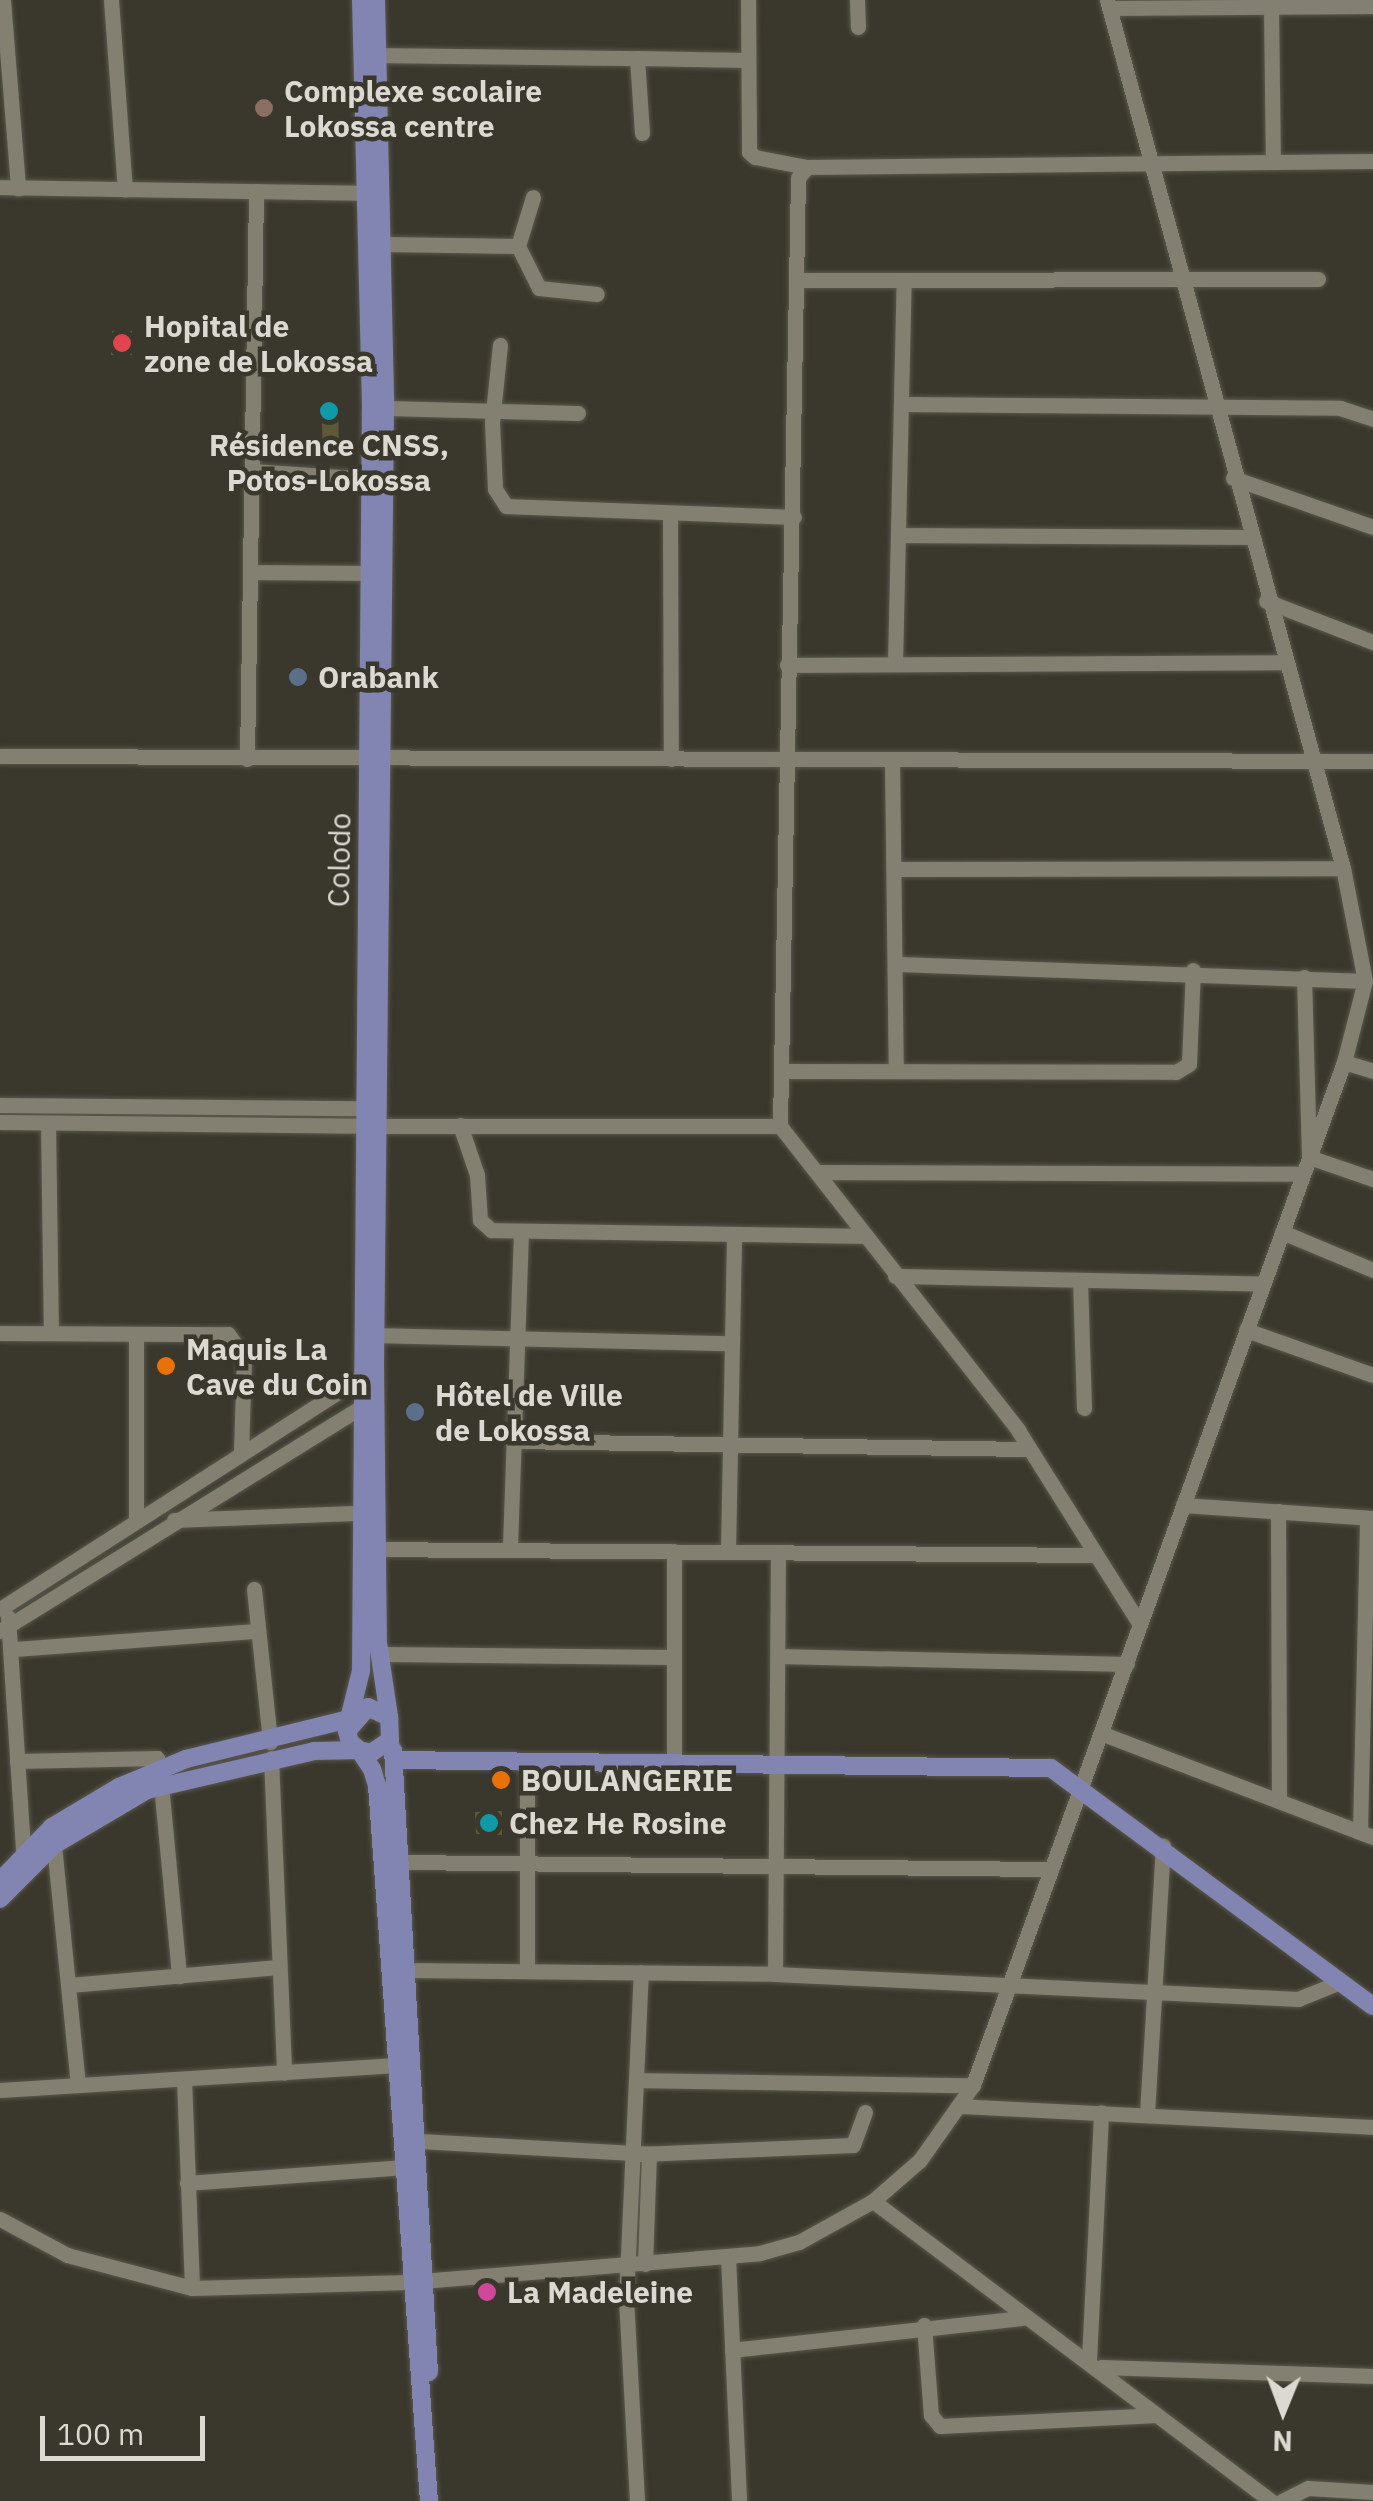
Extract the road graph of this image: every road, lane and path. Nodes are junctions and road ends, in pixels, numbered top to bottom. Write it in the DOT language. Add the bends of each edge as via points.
graph roads {
  1 [pos="3,0"];
  2 [pos="111,0"];
  3 [pos="361,0"];
  4 [pos="376,0"];
  5 [pos="748,0"];
  6 [pos="857,0"];
  7 [pos="1108,4"];
  8 [pos="1270,6"];
  9 [pos="1373,6"];
  10 [pos="858,27"];
  11 [pos="378,55"];
  12 [pos="637,58"];
  13 [pos="747,60"];
  14 [pos="4,65"];
  15 [pos="642,133"];
  16 [pos="1147,159"];
  17 [pos="1273,159"];
  18 [pos="1373,161"];
  19 [pos="806,167"];
  20 [pos="0,188"];
  21 [pos="18,188"];
  22 [pos="126,188"];
  23 [pos="256,191"];
  24 [pos="368,193"];
  25 [pos="533,197"];
  26 [pos="382,244"];
  27 [pos="518,246"];
  28 [pos="1318,278"];
  29 [pos="796,280"];
  30 [pos="904,281"];
  31 [pos="1180,281"];
  32 [pos="597,294"];
  33 [pos="500,345"];
  34 [pos="901,404"];
  35 [pos="385,408"];
  36 [pos="1214,410"];
  37 [pos="492,411"];
  38 [pos="578,413"];
  39 [pos="1373,418"];
  40 [pos="252,472"];
  41 [pos="1233,478"];
  42 [pos="369,479"];
  43 [pos="670,514"];
  44 [pos="794,518"];
  45 [pos="1373,527"];
  46 [pos="898,535"];
  47 [pos="1248,537"];
  48 [pos="252,572"];
  49 [pos="369,573"];
  50 [pos="1266,601"];
  51 [pos="1373,642"];
  52 [pos="1282,662"];
  53 [pos="895,664"];
  54 [pos="787,665"];
  55 [pos="0,756"];
  56 [pos="246,759"];
  57 [pos="375,759"];
  58 [pos="671,759"];
  59 [pos="786,759"];
  60 [pos="892,760"];
  61 [pos="1312,762"];
  62 [pos="1373,762"];
  63 [pos="1343,868"];
  64 [pos="896,869"];
  65 [pos="1369,955"];
  66 [pos="899,964"];
  67 [pos="1193,970"];
  68 [pos="1304,978"];
  69 [pos="1365,982"];
  70 [pos="1344,1062"];
  71 [pos="782,1071"];
  72 [pos="896,1071"];
  73 [pos="1373,1071"];
  74 [pos="0,1104"];
  75 [pos="367,1120"];
  76 [pos="0,1122"];
  77 [pos="48,1123"];
  78 [pos="460,1125"];
  79 [pos="780,1126"];
  80 [pos="1309,1157"];
  81 [pos="818,1172"];
  82 [pos="1303,1174"];
  83 [pos="1373,1179"];
  84 [pos="520,1231"];
  85 [pos="1282,1232"];
  86 [pos="734,1236"];
  87 [pos="864,1236"];
  88 [pos="1373,1270"];
  89 [pos="895,1276"];
  90 [pos="1080,1280"];
  91 [pos="1263,1284"];
  92 [pos="1246,1330"];
  93 [pos="0,1333"];
  94 [pos="51,1333"];
  95 [pos="136,1334"];
  96 [pos="368,1335"];
  97 [pos="517,1338"];
  98 [pos="732,1343"];
  99 [pos="1373,1375"];
  100 [pos="360,1378"];
  101 [pos="360,1408"];
  102 [pos="1084,1408"];
  103 [pos="512,1441"];
  104 [pos="730,1446"];
  105 [pos="1029,1450"];
  106 [pos="242,1454"];
  107 [pos="1182,1504"];
  108 [pos="1278,1511"];
  109 [pos="360,1514"];
  110 [pos="1370,1518"];
  111 [pos="171,1520"];
  112 [pos="136,1522"];
  113 [pos="510,1547"];
  114 [pos="370,1548"];
  115 [pos="674,1551"];
  116 [pos="728,1551"];
  117 [pos="778,1552"];
  118 [pos="1094,1555"];
  119 [pos="254,1589"];
  120 [pos="1,1608"];
  121 [pos="1140,1623"];
  122 [pos="256,1631"];
  123 [pos="8,1637"];
  124 [pos="380,1654"];
  125 [pos="778,1656"];
  126 [pos="674,1657"];
  127 [pos="1127,1664"];
  128 [pos="349,1720"];
  129 [pos="391,1723"];
  130 [pos="1103,1734"];
  131 [pos="271,1750"];
  132 [pos="359,1750"];
  133 [pos="394,1760"];
  134 [pos="674,1760"];
  135 [pos="778,1760"];
  136 [pos="17,1761"];
  137 [pos="527,1762"];
  138 [pos="160,1777"];
  139 [pos="1083,1786"];
  140 [pos="1278,1801"];
  141 [pos="1366,1834"];
  142 [pos="54,1845"];
  143 [pos="1163,1845"];
  144 [pos="23,1852"];
  145 [pos="398,1862"];
  146 [pos="528,1866"];
  147 [pos="777,1869"];
  148 [pos="1050,1869"];
  149 [pos="0,1881"];
  150 [pos="0,1899"];
  151 [pos="278,1967"];
  152 [pos="406,1970"];
  153 [pos="527,1971"];
  154 [pos="640,1972"];
  155 [pos="775,1974"];
  156 [pos="180,1976"];
  157 [pos="1340,1982"];
  158 [pos="69,1985"];
  159 [pos="1008,1985"];
  160 [pos="1154,1995"];
  161 [pos="1373,2006"];
  162 [pos="397,2064"];
  163 [pos="284,2073"];
  164 [pos="184,2079"];
  165 [pos="638,2080"];
  166 [pos="78,2085"];
  167 [pos="973,2085"];
  168 [pos="0,2090"];
  169 [pos="960,2106"];
  170 [pos="865,2112"];
  171 [pos="1101,2112"];
  172 [pos="1148,2114"];
  173 [pos="1373,2127"];
  174 [pos="418,2141"];
  175 [pos="636,2154"];
  176 [pos="404,2167"];
  177 [pos="187,2183"];
  178 [pos="873,2201"];
  179 [pos="0,2219"];
  180 [pos="728,2257"];
  181 [pos="638,2264"];
  182 [pos="416,2282"];
  183 [pos="192,2288"];
  184 [pos="1021,2318"];
  185 [pos="924,2326"];
  186 [pos="732,2350"];
  187 [pos="1095,2364"];
  188 [pos="1373,2376"];
  189 [pos="1157,2415"];
  190 [pos="1373,2492"];
  191 [pos="430,2501"];
  192 [pos="637,2501"];
  193 [pos="739,2501"];
  194 [pos="1272,2501"];
  195 [pos="1282,2501"];
  1 -- 14 [label="street"];
  2 -- 22 [label="street"];
  3 -- 24 [label="main road, Colodo"];
  4 -- 11 [label="main road, Colodo"];
  5 -- 13 [label="street"];
  6 -- 10 [label="street"];
  7 -- 8 [label="street"];
  7 -- 16 [label="street"];
  8 -- 9 [label="street"];
  8 -- 17 [label="street"];
  11 -- 12 [label="street"];
  11 -- 26 [label="main road, Colodo"];
  12 -- 13 [label="street"];
  12 -- 15 [label="street"];
  13 -- 19 [label="street" via="749,152"];
  14 -- 21 [label="street"];
  16 -- 17 [label="street"];
  16 -- 19 [label="street"];
  16 -- 31 [label="street"];
  17 -- 18 [label="street"];
  19 -- 29 [label="street" via="798,178"];
  20 -- 21 [label="street"];
  21 -- 22 [label="street"];
  22 -- 23 [label="street"];
  23 -- 24 [label="street"];
  23 -- 40 [label="street"];
  24 -- 42 [label="main road, Colodo"];
  25 -- 27 [label="street"];
  26 -- 27 [label="street"];
  26 -- 35 [label="main road, Colodo"];
  27 -- 32 [label="street" via="539,288"];
  28 -- 31 [label="street"];
  29 -- 30 [label="street"];
  29 -- 44 [label="street"];
  30 -- 31 [label="street"];
  30 -- 34 [label="street"];
  31 -- 36 [label="street"];
  33 -- 37 [label="street"];
  34 -- 36 [label="street"];
  34 -- 46 [label="street"];
  35 -- 37 [label="street"];
  35 -- 57 [label="main road, Colodo"];
  36 -- 39 [label="street" via="1340,408"];
  36 -- 41 [label="street"];
  37 -- 38 [label="street"];
  37 -- 43 [label="street" via="495,489 506,506"];
  40 -- 42 [label="street"];
  40 -- 48 [label="street"];
  41 -- 45 [label="street"];
  41 -- 47 [label="street"];
  42 -- 49 [label="main road, Colodo"];
  43 -- 44 [label="street"];
  43 -- 58 [label="street"];
  44 -- 54 [label="street"];
  46 -- 47 [label="street"];
  46 -- 53 [label="street"];
  47 -- 50 [label="street"];
  48 -- 49 [label="street"];
  48 -- 56 [label="street"];
  49 -- 57 [label="main road, Colodo"];
  50 -- 51 [label="street"];
  50 -- 52 [label="street"];
  52 -- 53 [label="street"];
  52 -- 61 [label="street"];
  53 -- 54 [label="street"];
  54 -- 59 [label="street"];
  55 -- 56 [label="street"];
  56 -- 57 [label="street"];
  57 -- 58 [label="street"];
  57 -- 75 [label="main road, Colodo"];
  58 -- 59 [label="street"];
  59 -- 60 [label="street"];
  59 -- 71 [label="street"];
  60 -- 61 [label="street"];
  60 -- 64 [label="street"];
  61 -- 62 [label="street"];
  61 -- 63 [label="street"];
  63 -- 64 [label="street"];
  63 -- 65 [label="street"];
  64 -- 66 [label="street"];
  65 -- 69 [label="street"];
  66 -- 67 [label="street"];
  66 -- 72 [label="street"];
  67 -- 68 [label="street"];
  67 -- 72 [label="street" via="1185,1069"];
  68 -- 69 [label="street"];
  68 -- 80 [label="street"];
  69 -- 70 [label="street"];
  70 -- 73 [label="street"];
  70 -- 80 [label="street"];
  71 -- 72 [label="street"];
  71 -- 79 [label="street"];
  74 -- 75 [label="street"];
  75 -- 77 [label="street"];
  75 -- 78 [label="street"];
  75 -- 96 [label="main road, Colodo"];
  76 -- 77 [label="street"];
  77 -- 94 [label="street"];
  78 -- 79 [label="street"];
  78 -- 84 [label="street" via="478,1175 483,1227"];
  79 -- 81 [label="street"];
  80 -- 82 [label="street"];
  80 -- 83 [label="street"];
  81 -- 82 [label="street"];
  81 -- 87 [label="street"];
  82 -- 85 [label="street"];
  84 -- 86 [label="street"];
  84 -- 97 [label="street"];
  85 -- 88 [label="street"];
  85 -- 91 [label="street"];
  86 -- 87 [label="street"];
  86 -- 98 [label="street"];
  87 -- 89 [label="street"];
  89 -- 90 [label="street"];
  89 -- 105 [label="street"];
  90 -- 91 [label="street"];
  90 -- 102 [label="street"];
  91 -- 92 [label="street"];
  92 -- 99 [label="street"];
  92 -- 107 [label="street"];
  93 -- 94 [label="street"];
  94 -- 95 [label="street"];
  95 -- 106 [label="street" via="228,1334 240,1342"];
  95 -- 112 [label="street"];
  96 -- 97 [label="street"];
  96 -- 100 [label="main road, Colodo"];
  96 -- 114 [label="main road, Colodo"];
  97 -- 98 [label="street"];
  97 -- 103 [label="street"];
  98 -- 104 [label="street"];
  100 -- 101 [label="main road, Colodo"];
  100 -- 106 [label="street"];
  101 -- 109 [label="main road, Colodo"];
  101 -- 111 [label="street"];
  103 -- 104 [label="street"];
  103 -- 113 [label="street"];
  104 -- 105 [label="street"];
  104 -- 116 [label="street"];
  105 -- 118 [label="street"];
  106 -- 112 [label="street"];
  107 -- 108 [label="street"];
  107 -- 121 [label="street"];
  108 -- 110 [label="street"];
  108 -- 140 [label="street"];
  109 -- 111 [label="street"];
  109 -- 114 [label="main road, Colodo"];
  110 -- 141 [label="street"];
  111 -- 123 [label="street"];
  112 -- 120 [label="street"];
  113 -- 114 [label="street"];
  113 -- 115 [label="street"];
  114 -- 124 [label="main road, Colodo"];
  114 -- 128 [label="main road, Colodo"];
  115 -- 116 [label="street"];
  115 -- 126 [label="street"];
  116 -- 117 [label="street"];
  117 -- 118 [label="street"];
  117 -- 125 [label="street"];
  118 -- 121 [label="street"];
  119 -- 122 [label="street"];
  120 -- 123 [label="street"];
  121 -- 127 [label="street"];
  122 -- 123 [label="street"];
  122 -- 131 [label="street"];
  123 -- 136 [label="street"];
  124 -- 126 [label="street"];
  124 -- 129 [label="main road, Colodo"];
  125 -- 127 [label="street"];
  125 -- 135 [label="street"];
  126 -- 134 [label="street"];
  127 -- 130 [label="street"];
  128 -- 129 [label="main road" via="368,1707"];
  128 -- 131 [label="main road"];
  128 -- 132 [label="main road" via="350,1742"];
  129 -- 132 [label="main road" via="382,1749"];
  129 -- 133 [label="main road, Colodo"];
  130 -- 139 [label="street"];
  130 -- 140 [label="street"];
  131 -- 132 [label="main road"];
  131 -- 138 [label="main road"];
  131 -- 151 [label="street"];
  132 -- 162 [label="main road" via="377,1785"];
  133 -- 137 [label="main road"];
  133 -- 145 [label="main road, Colodo"];
  134 -- 135 [label="main road"];
  134 -- 137 [label="main road"];
  135 -- 139 [label="main road" via="1051,1768"];
  135 -- 147 [label="street"];
  136 -- 138 [label="street" via="157,1758"];
  136 -- 144 [label="street"];
  137 -- 146 [label="street"];
  138 -- 142 [label="main road"];
  138 -- 144 [label="main road" via="90,1802"];
  138 -- 156 [label="street"];
  139 -- 143 [label="main road"];
  139 -- 148 [label="street"];
  140 -- 141 [label="street"];
  142 -- 150 [label="main road"];
  142 -- 158 [label="street"];
  143 -- 157 [label="main road"];
  143 -- 160 [label="street"];
  144 -- 149 [label="main road"];
  145 -- 146 [label="street"];
  145 -- 152 [label="main road, Colodo"];
  146 -- 147 [label="street"];
  146 -- 153 [label="street"];
  147 -- 148 [label="street"];
  147 -- 155 [label="street"];
  148 -- 159 [label="street"];
  151 -- 156 [label="street"];
  151 -- 163 [label="street"];
  152 -- 153 [label="street"];
  152 -- 174 [label="main road, Colodo"];
  153 -- 154 [label="street"];
  154 -- 155 [label="street"];
  154 -- 165 [label="street"];
  155 -- 159 [label="street"];
  156 -- 158 [label="street"];
  157 -- 160 [label="street" via="1310,1998"];
  157 -- 161 [label="main road"];
  158 -- 166 [label="street"];
  159 -- 160 [label="street"];
  159 -- 167 [label="street"];
  160 -- 172 [label="street"];
  162 -- 163 [label="street"];
  162 -- 176 [label="main road"];
  163 -- 164 [label="street"];
  164 -- 166 [label="street"];
  164 -- 177 [label="street"];
  165 -- 167 [label="street"];
  165 -- 175 [label="street"];
  166 -- 168 [label="street"];
  167 -- 169 [label="street"];
  169 -- 171 [label="street"];
  169 -- 178 [label="street" via="920,2160"];
  170 -- 175 [label="street" via="853,2145"];
  171 -- 172 [label="street"];
  171 -- 187 [label="street"];
  172 -- 173 [label="street"];
  174 -- 175 [label="street"];
  174 -- 182 [label="main road, Colodo"];
  175 -- 181 [label="street"];
  176 -- 177 [label="street"];
  176 -- 182 [label="main road"];
  177 -- 183 [label="street"];
  178 -- 180 [label="street" via="800,2242"];
  178 -- 184 [label="street"];
  179 -- 183 [label="street" via="67,2255"];
  180 -- 181 [label="street"];
  180 -- 186 [label="street"];
  181 -- 182 [label="street"];
  181 -- 192 [label="street" via="626,2299"];
  182 -- 183 [label="street"];
  182 -- 191 [label="main road"];
  184 -- 185 [label="street"];
  184 -- 187 [label="street"];
  185 -- 186 [label="street"];
  185 -- 189 [label="street" via="932,2416 940,2426"];
  186 -- 193 [label="street"];
  187 -- 188 [label="street"];
  187 -- 189 [label="street"];
  189 -- 194 [label="street"];
  190 -- 195 [label="street" via="1308,2488"];
}
